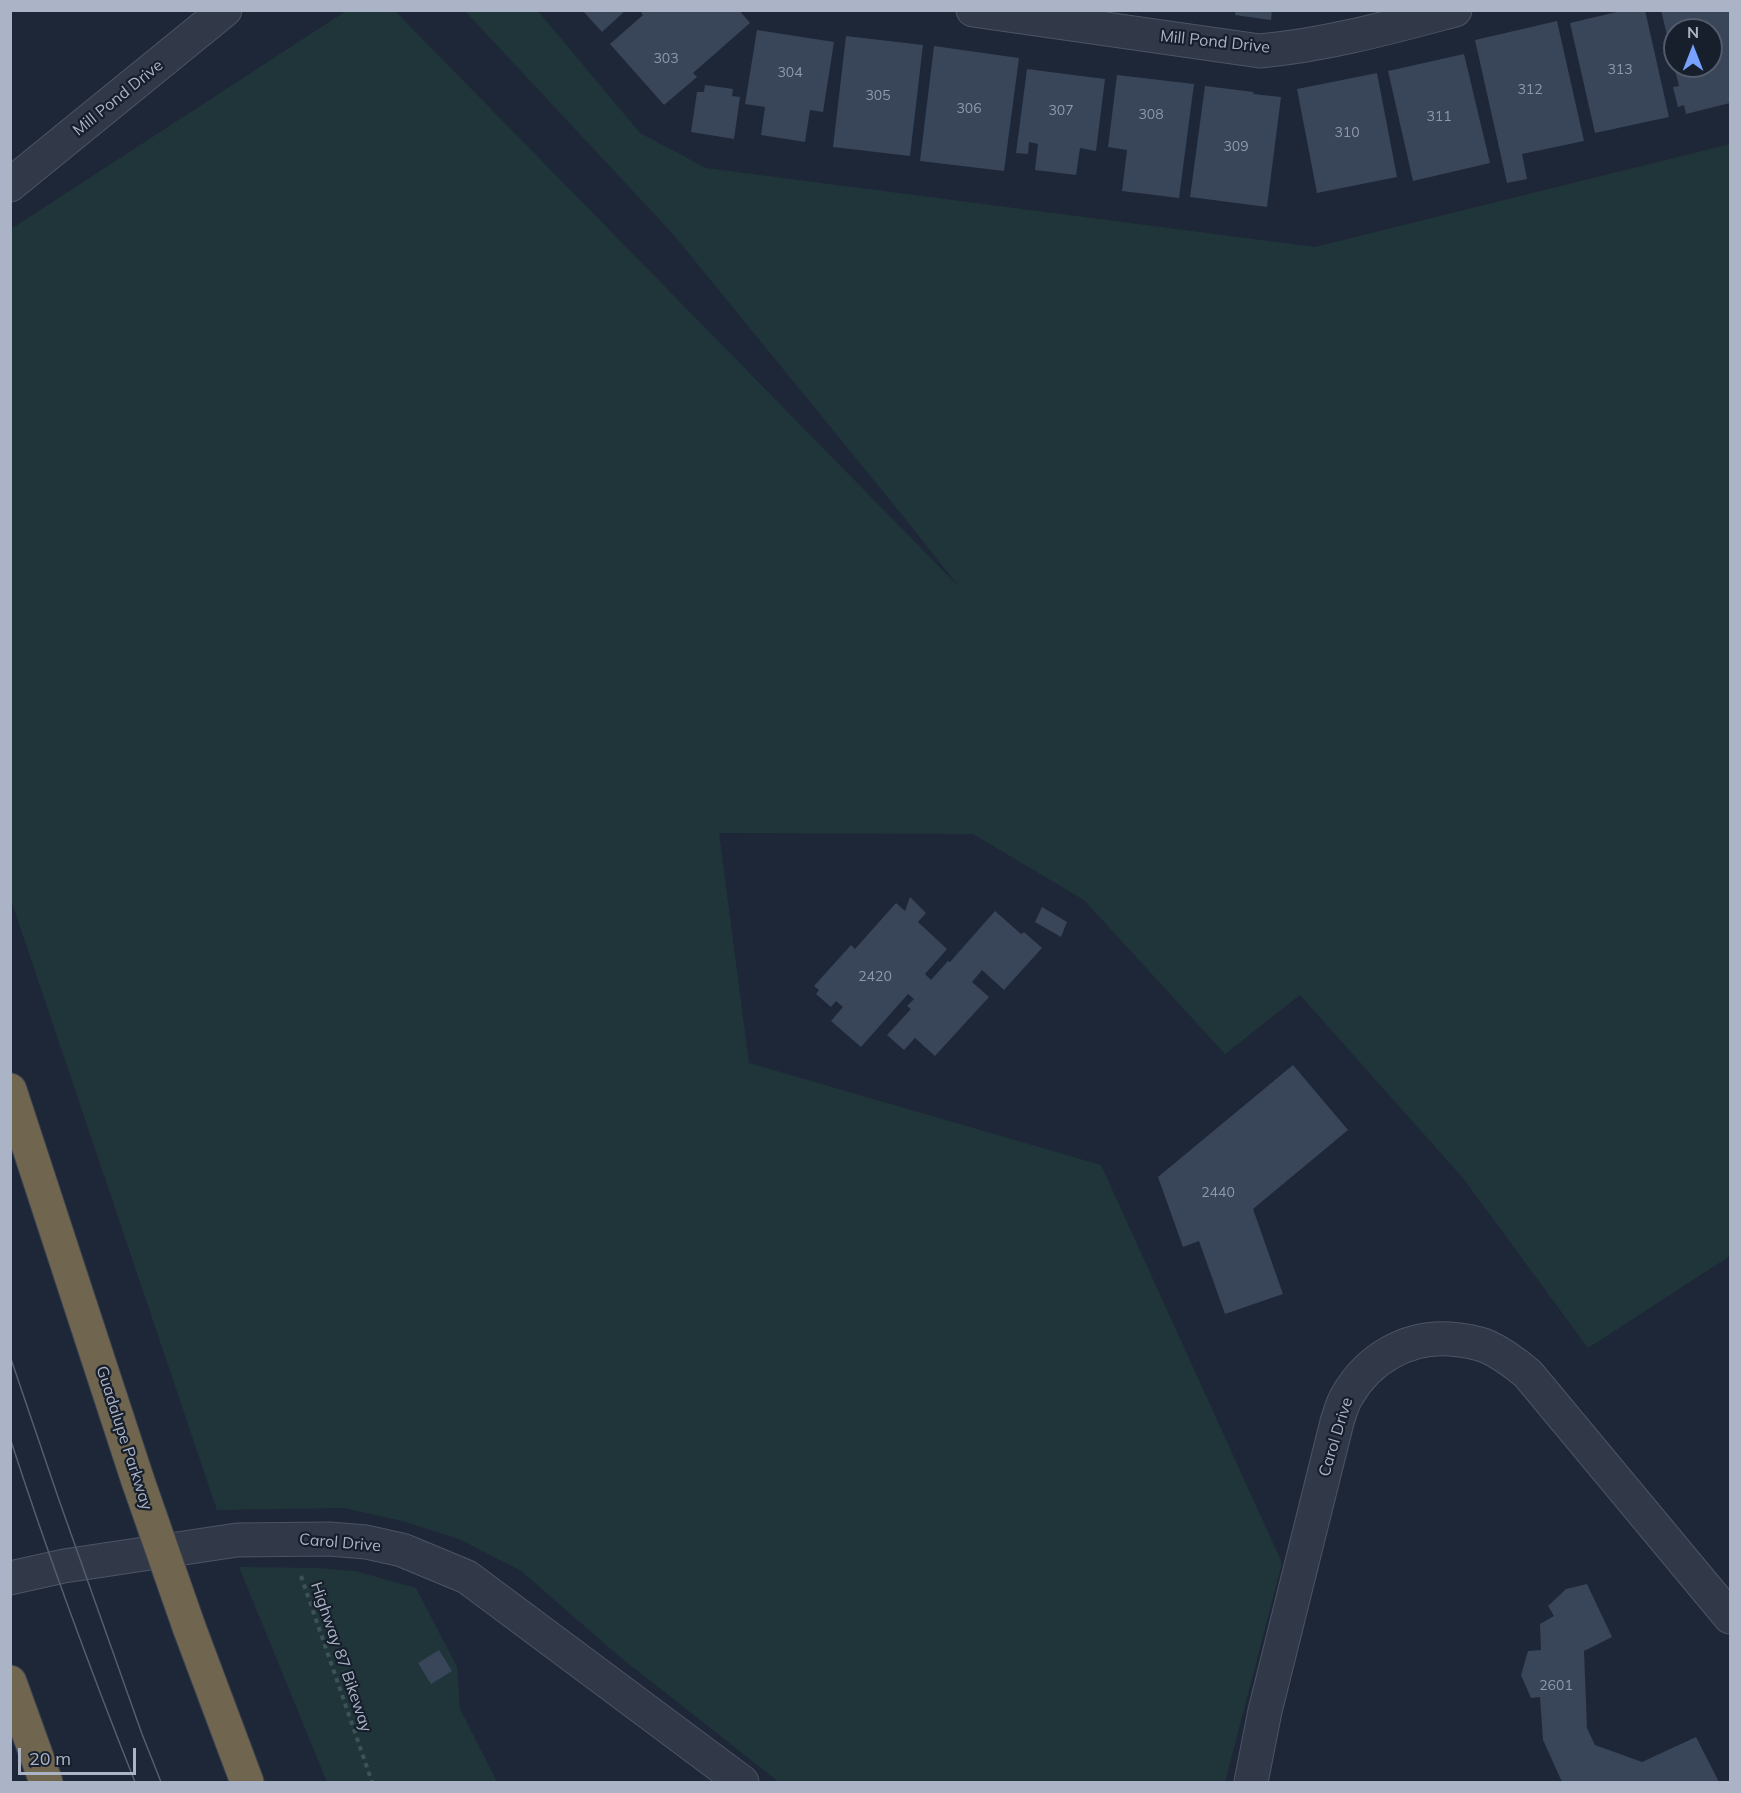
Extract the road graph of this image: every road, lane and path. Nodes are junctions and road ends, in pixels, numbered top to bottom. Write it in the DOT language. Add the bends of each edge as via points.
graph roads {
  1 [pos="225,10"];
  2 [pos="973,10"];
  3 [pos="1455,10"];
  4 [pos="10,185"];
  5 [pos="10,1090"];
  6 [pos="288,1538"];
  7 [pos="10,1578"];
  8 [pos="1731,1617"];
  9 [pos="10,1682"];
  10 [pos="46,1782"];
  11 [pos="247,1782"];
  12 [pos="372,1782"];
  13 [pos="742,1782"];
  14 [pos="1251,1782"];
  1 -- 4 [label="street, Mill Pond Drive"];
  2 -- 3 [label="street, Mill Pond Drive" via="1260,51 1324,43"];
  5 -- 11 [label="highway, Guadalupe Parkway, bridge" via="138,1480"];
  6 -- 7 [label="street, Carol Drive" via="237,1540"];
  6 -- 12 [label="path, Highway 87 Bikeway"];
  6 -- 13 [label="street, Carol Drive" via="366,1542 402,1550 467,1577"];
  8 -- 14 [label="street, Carol Drive" via="1528,1374 1485,1346 1437,1338 1413,1342 1370,1366 1346,1398 1337,1422"];
  9 -- 10 [label="highway"];
}
